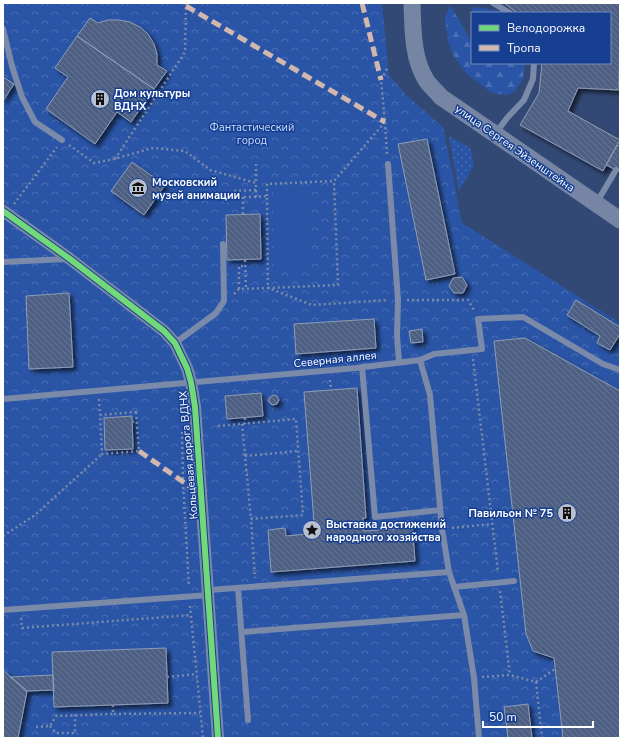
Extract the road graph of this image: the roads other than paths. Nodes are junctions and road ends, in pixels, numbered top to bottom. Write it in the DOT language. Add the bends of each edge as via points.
graph roads {
  1 [pos="412,3"];
  2 [pos="493,3"];
  3 [pos="508,12"];
  4 [pos="3,29"];
  5 [pos="534,64"];
  6 [pos="495,135"];
  7 [pos="62,140"];
  8 [pos="388,164"];
  9 [pos="616,170"];
  10 [pos="596,204"];
  11 [pos="5,212"];
  12 [pos="620,220"];
  13 [pos="223,244"];
  14 [pos="70,259"];
  15 [pos="3,262"];
  16 [pos="175,342"];
  17 [pos="420,360"];
  18 [pos="399,362"];
  19 [pos="362,367"];
  20 [pos="620,370"];
  21 [pos="191,382"];
  22 [pos="3,400"];
  23 [pos="440,510"];
  24 [pos="449,572"];
  25 [pos="514,581"];
  26 [pos="454,587"];
  27 [pos="238,588"];
  28 [pos="209,592"];
  29 [pos="3,610"];
  30 [pos="464,615"];
  31 [pos="242,632"];
  32 [pos="248,720"];
  33 [pos="218,738"];
  34 [pos="479,738"];
  1 -- 6 [label="main road, улица Сергея Эйзенштейна" via="414,39 426,80 441,97"];
  2 -- 3 [label="lane"];
  4 -- 7 [label="lane" via="22,97 35,122"];
  5 -- 6 [label="lane" via="533,79 524,100"];
  6 -- 10 [label="main road, улица Сергея Эйзенштейна"];
  8 -- 18 [label="lane" via="398,300"];
  9 -- 10 [label="lane"];
  10 -- 12 [label="main road, улица Сергея Эйзенштейна"];
  11 -- 14 [label="street, Кольцевая дорога ВДНХ"];
  13 -- 16 [label="lane" via="224,301 216,313"];
  14 -- 15 [label="lane"];
  14 -- 16 [label="street, Кольцевая дорога ВДНХ" via="157,325"];
  16 -- 21 [label="street, Кольцевая дорога ВДНХ"];
  17 -- 18 [label="lane, Северная аллея"];
  17 -- 20 [label="lane, Северная аллея" via="434,354 482,349 478,319 523,316 603,364"];
  17 -- 23 [label="lane" via="430,395"];
  18 -- 19 [label="lane, Северная аллея"];
  19 -- 21 [label="lane, Северная аллея"];
  19 -- 23 [label="lane" via="375,517"];
  21 -- 22 [label="lane, Северная аллея"];
  21 -- 28 [label="street, Кольцевая дорога ВДНХ"];
  23 -- 24 [label="lane"];
  24 -- 26 [label="lane"];
  24 -- 27 [label="lane"];
  25 -- 26 [label="lane"];
  26 -- 30 [label="lane"];
  27 -- 28 [label="lane"];
  27 -- 31 [label="lane"];
  28 -- 29 [label="lane" via="190,597"];
  28 -- 33 [label="street, Кольцевая дорога ВДНХ"];
  30 -- 31 [label="lane"];
  30 -- 34 [label="lane" via="474,678"];
  31 -- 32 [label="lane"];
}
